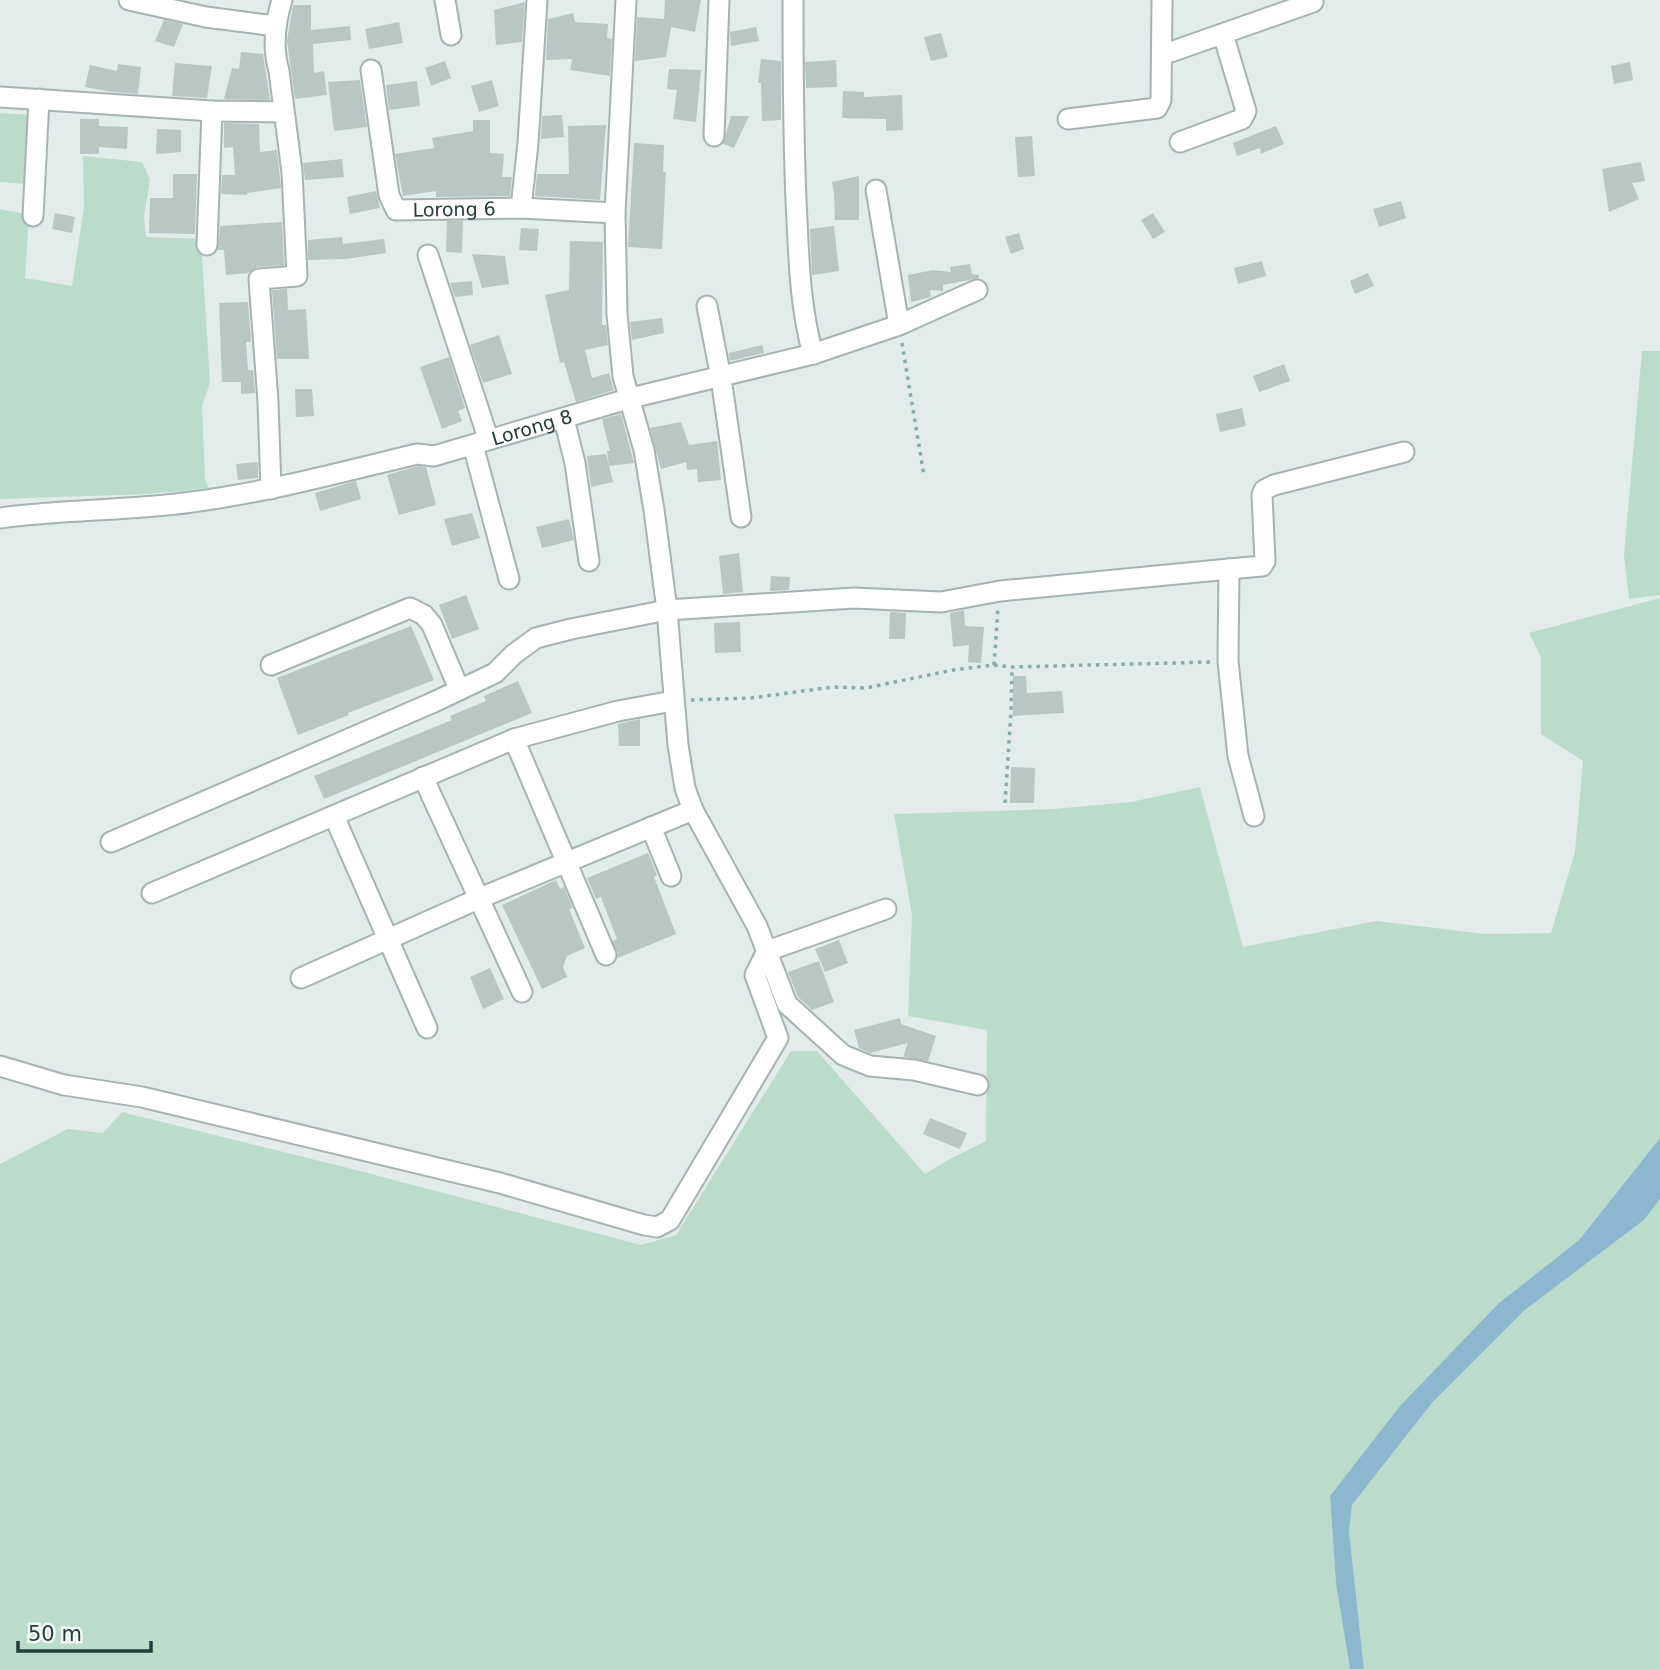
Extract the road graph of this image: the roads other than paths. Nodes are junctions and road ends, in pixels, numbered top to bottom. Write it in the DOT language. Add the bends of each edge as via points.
graph roads {
  1 [pos="129,0"];
  2 [pos="282,0"];
  3 [pos="445,0"];
  4 [pos="537,0"];
  5 [pos="626,0"];
  6 [pos="719,0"];
  7 [pos="793,0"];
  8 [pos="1162,0"];
  9 [pos="1313,2"];
  10 [pos="275,26"];
  11 [pos="1223,34"];
  12 [pos="451,36"];
  13 [pos="1163,55"];
  14 [pos="371,71"];
  15 [pos="0,97"];
  16 [pos="39,99"];
  17 [pos="212,111"];
  18 [pos="283,112"];
  19 [pos="1068,119"];
  20 [pos="713,136"];
  21 [pos="1180,142"];
  22 [pos="876,190"];
  23 [pos="521,208"];
  24 [pos="615,213"];
  25 [pos="33,216"];
  26 [pos="207,245"];
  27 [pos="428,255"];
  28 [pos="977,290"];
  29 [pos="707,306"];
  30 [pos="899,325"];
  31 [pos="813,355"];
  32 [pos="721,378"];
  33 [pos="631,398"];
  34 [pos="564,418"];
  35 [pos="481,442"];
  36 [pos="1404,452"];
  37 [pos="271,489"];
  38 [pos="741,517"];
  39 [pos="0,518"];
  40 [pos="589,561"];
  41 [pos="1229,569"];
  42 [pos="509,579"];
  43 [pos="667,610"];
  44 [pos="271,665"];
  45 [pos="459,689"];
  46 [pos="673,701"];
  47 [pos="514,739"];
  48 [pos="423,777"];
  49 [pos="693,810"];
  50 [pos="334,816"];
  51 [pos="1254,816"];
  52 [pos="651,828"];
  53 [pos="111,842"];
  54 [pos="568,861"];
  55 [pos="671,876"];
  56 [pos="152,893"];
  57 [pos="480,898"];
  58 [pos="886,909"];
  59 [pos="387,939"];
  60 [pos="766,951"];
  61 [pos="606,955"];
  62 [pos="301,978"];
  63 [pos="522,992"];
  64 [pos="427,1028"];
  65 [pos="0,1066"];
  66 [pos="978,1085"];
  1 -- 10 [label="street"];
  2 -- 10 [label="street"];
  3 -- 12 [label="street"];
  4 -- 23 [label="street"];
  5 -- 24 [label="street"];
  6 -- 20 [label="street"];
  7 -- 31 [label="street" via="798,251"];
  8 -- 13 [label="street"];
  9 -- 11 [label="street"];
  10 -- 18 [label="street"];
  11 -- 13 [label="street"];
  11 -- 21 [label="street" via="1246,111 1242,119"];
  13 -- 19 [label="street" via="1157,108"];
  14 -- 23 [label="street, Lorong 6" via="388,195 396,210"];
  15 -- 16 [label="street"];
  16 -- 17 [label="street"];
  16 -- 25 [label="street"];
  17 -- 18 [label="street"];
  17 -- 26 [label="street"];
  18 -- 37 [label="street" via="294,199 297,276 259,279"];
  22 -- 30 [label="street"];
  23 -- 24 [label="street, Lorong 6"];
  24 -- 33 [label="street" via="617,314 623,376"];
  27 -- 35 [label="street"];
  28 -- 30 [label="street, Lorong 8"];
  29 -- 32 [label="street"];
  30 -- 31 [label="street, Lorong 8"];
  31 -- 32 [label="street, Lorong 8"];
  32 -- 33 [label="street, Lorong 8"];
  32 -- 38 [label="street"];
  33 -- 34 [label="street, Lorong 8"];
  33 -- 43 [label="street" via="644,450"];
  34 -- 35 [label="street, Lorong 8"];
  34 -- 40 [label="street"];
  35 -- 37 [label="street, Lorong 8"];
  35 -- 42 [label="street"];
  36 -- 41 [label="street" via="1264,490 1265,561 1262,566"];
  37 -- 39 [label="street, Lorong 8" via="166,505"];
  41 -- 43 [label="street" via="1000,591 942,602 854,598"];
  41 -- 51 [label="street" via="1228,661 1238,756"];
  43 -- 45 [label="street" via="536,638 495,673"];
  43 -- 46 [label="street"];
  44 -- 45 [label="street" via="410,608 432,625"];
  45 -- 53 [label="street"];
  46 -- 47 [label="street"];
  46 -- 49 [label="street" via="680,762"];
  47 -- 48 [label="street"];
  47 -- 54 [label="street"];
  48 -- 50 [label="street"];
  48 -- 57 [label="street"];
  49 -- 52 [label="street"];
  49 -- 60 [label="street" via="745,902"];
  50 -- 56 [label="street"];
  50 -- 59 [label="street"];
  52 -- 54 [label="street"];
  52 -- 55 [label="street"];
  54 -- 57 [label="street"];
  54 -- 61 [label="street"];
  57 -- 59 [label="street"];
  57 -- 63 [label="street"];
  58 -- 60 [label="street"];
  59 -- 62 [label="street"];
  59 -- 64 [label="street"];
  60 -- 65 [label="street" via="755,975 778,1038 670,1220 657,1227 500,1183 142,1097 64,1085"];
  60 -- 66 [label="street" via="787,1004 843,1055 870,1066 914,1070"];
}
